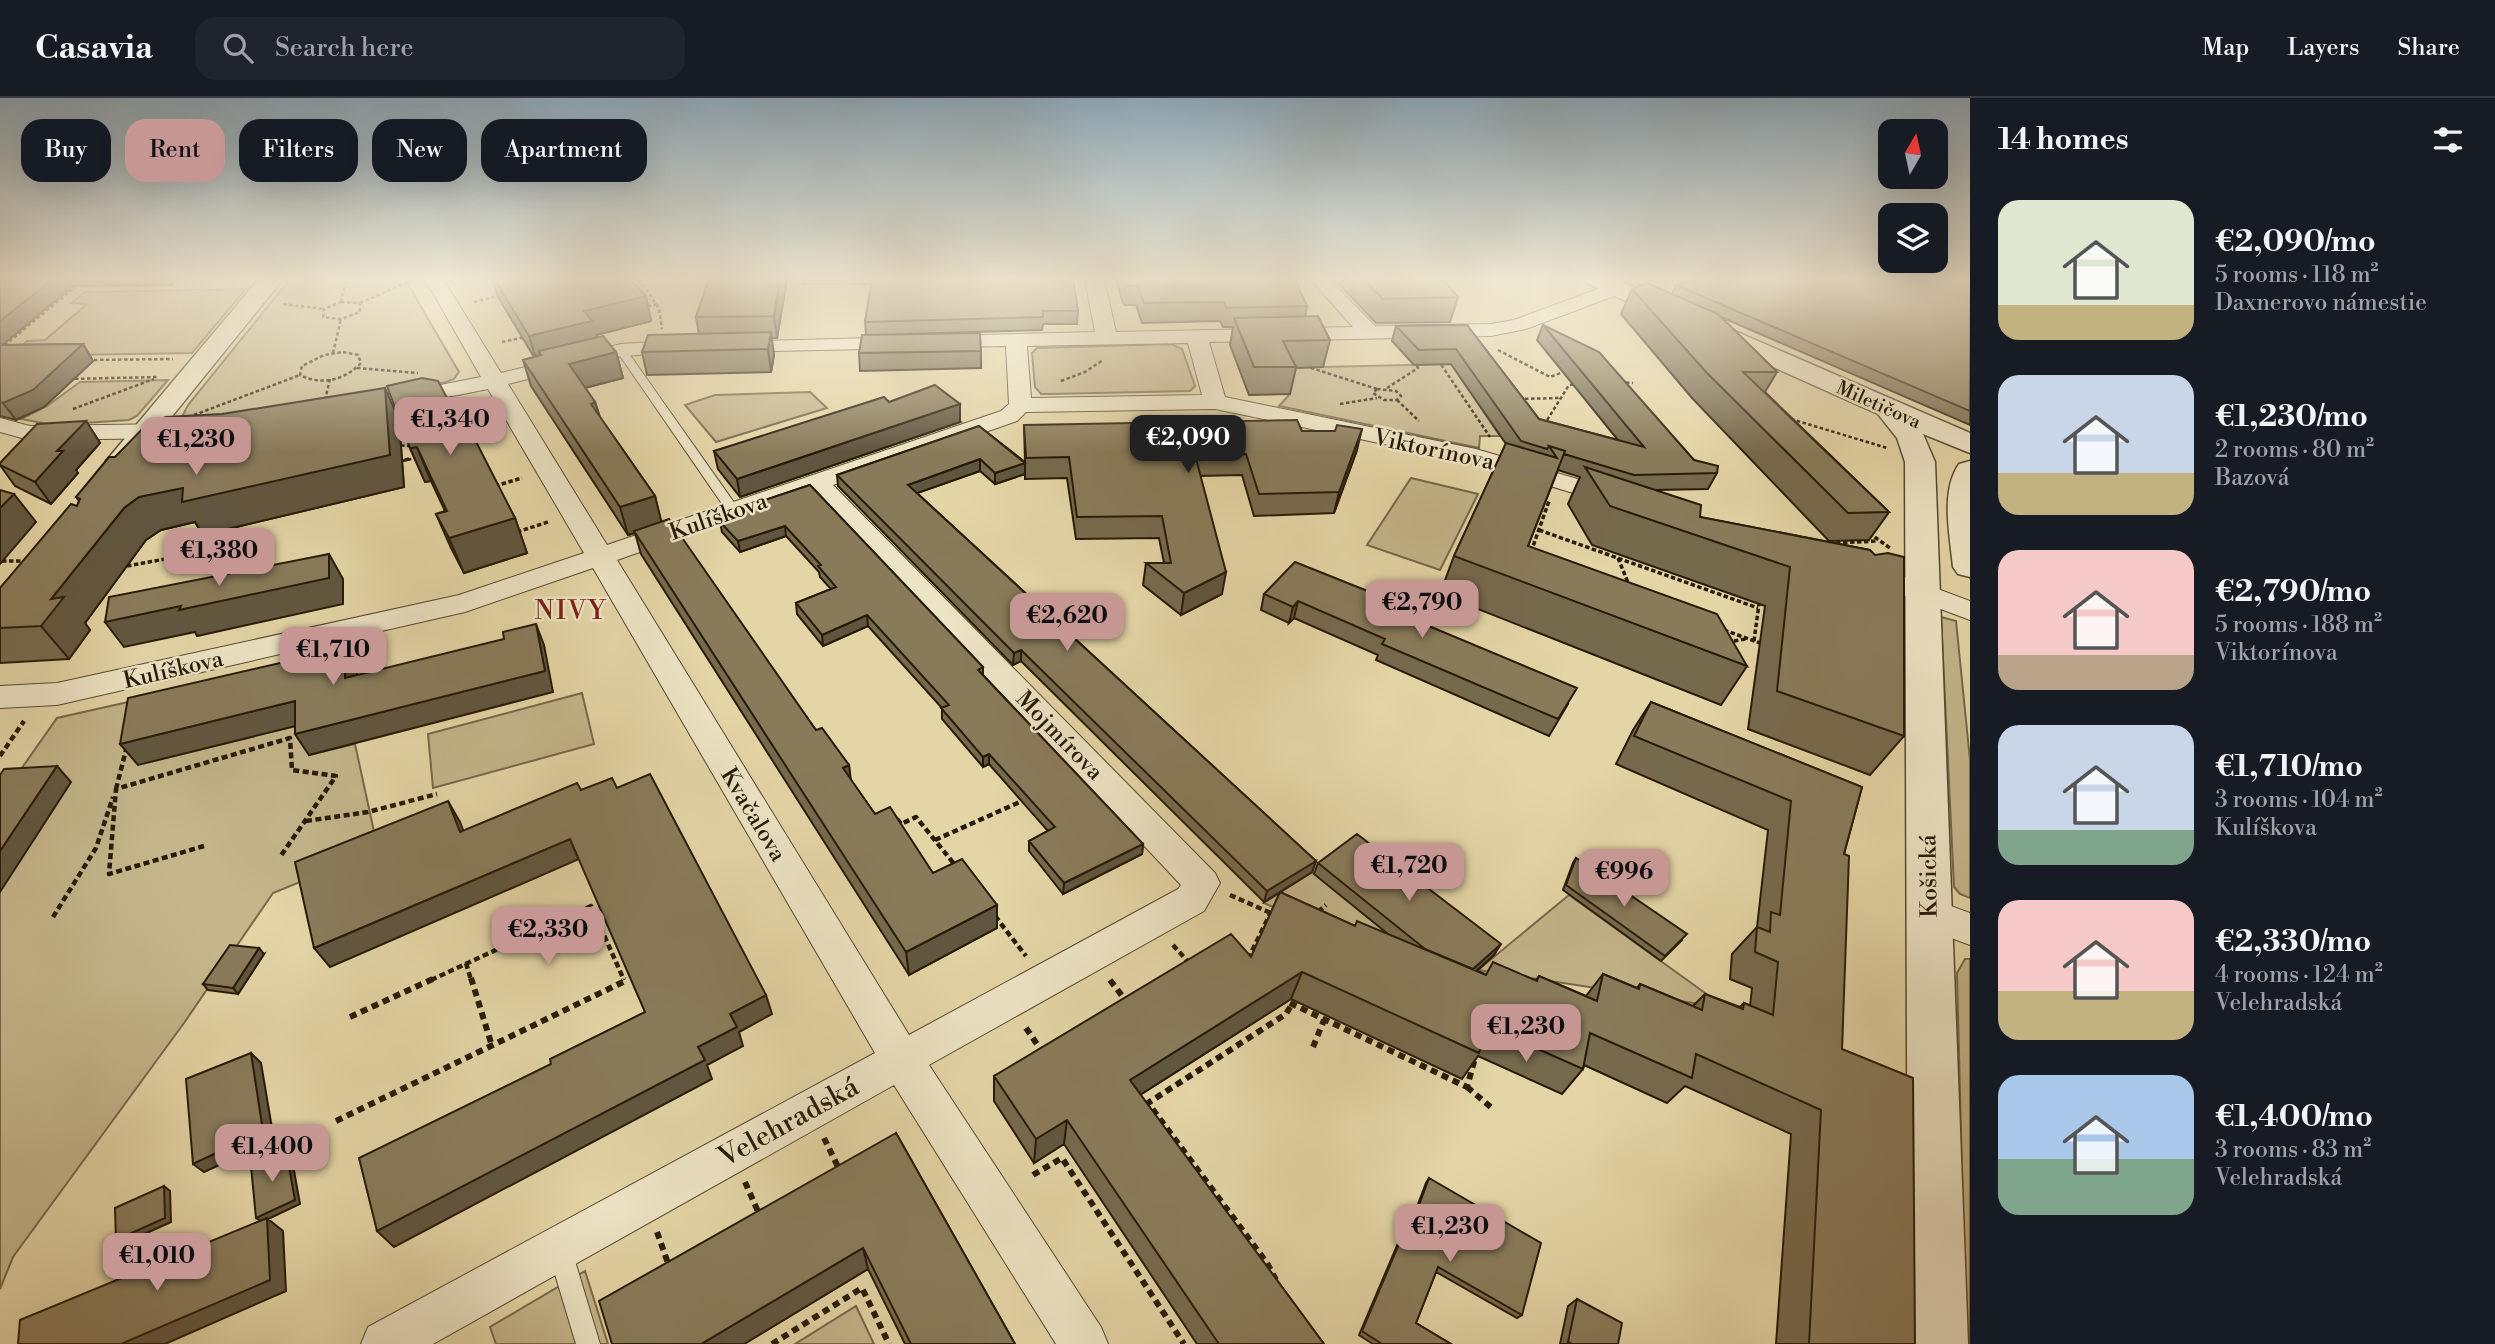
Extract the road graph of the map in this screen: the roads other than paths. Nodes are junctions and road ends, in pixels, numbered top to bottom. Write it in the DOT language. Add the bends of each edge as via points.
graph roads {
  1 [pos="231,337"];
  2 [pos="469,337"];
  3 [pos="1104,337"];
  4 [pos="1196,337"];
  5 [pos="1197,337"];
  6 [pos="1727,337"];
  7 [pos="1016,339"];
  8 [pos="1106,348"];
  9 [pos="621,349"];
  10 [pos="495,381"];
  11 [pos="1215,402"];
  12 [pos="1020,405"];
  13 [pos="1888,408"];
  14 [pos="322,412"];
  15 [pos="192,423"];
  16 [pos="0,425"];
  17 [pos="145,431"];
  18 [pos="1970,446"];
  19 [pos="1907,456"];
  20 [pos="1969,480"];
  21 [pos="816,482"];
  22 [pos="100,486"];
  23 [pos="1639,505"];
  24 [pos="734,511"];
  25 [pos="601,558"];
  26 [pos="1970,567"];
  27 [pos="1882,578"];
  28 [pos="1923,591"];
  29 [pos="1970,611"];
  30 [pos="0,698"];
  31 [pos="1197,892"];
  32 [pos="1950,921"];
  33 [pos="901,1059"];
  34 [pos="559,1248"];
  35 [pos="386,1344"];
  36 [pos="588,1344"];
  37 [pos="1084,1344"];
  38 [pos="1938,1344"];
  1 -- 17 [label="street"];
  2 -- 10 [label="street, Kvačalova"];
  3 -- 8 [label="street"];
  4 -- 8 [label="street"];
  5 -- 11 [label="street"];
  6 -- 13 [label="street, Miletičova"];
  7 -- 8 [label="street"];
  7 -- 9 [label="street"];
  7 -- 12 [label="street"];
  9 -- 10 [label="street"];
  9 -- 24 [label="lane"];
  10 -- 14 [label="street"];
  10 -- 25 [label="street, Kvačalova"];
  11 -- 12 [label="street, Viktorínova"];
  11 -- 23 [label="street, Viktorínova" via="1483,447"];
  12 -- 21 [label="street, Kulíškova" via="1009,416"];
  13 -- 18 [label="street, Miletičova"];
  13 -- 19 [label="street" via="1911,437"];
  15 -- 17 [label="street"];
  16 -- 17 [label="street" via="29,433"];
  17 -- 22 [label="street"];
  18 -- 19 [label="street"];
  19 -- 28 [label="street, Košická"];
  20 -- 26 [label="street" via="1965,512"];
  21 -- 24 [label="street, Kulíškova"];
  21 -- 31 [label="street, Mojmírova"];
  24 -- 25 [label="street, Kulíškova"];
  25 -- 30 [label="street, Kulíškova" via="455,605 57,694"];
  25 -- 33 [label="street, Kvačalova"];
  27 -- 28 [label="street"];
  28 -- 29 [label="street"];
  28 -- 32 [label="street, Košická"];
  31 -- 33 [label="street, Velehradská"];
  32 -- 38 [label="street, Košická"];
  33 -- 34 [label="street, Velehradská"];
  33 -- 37 [label="street, Kvačalova"];
  34 -- 35 [label="street, Velehradská"];
  34 -- 36 [label="lane"];
}
